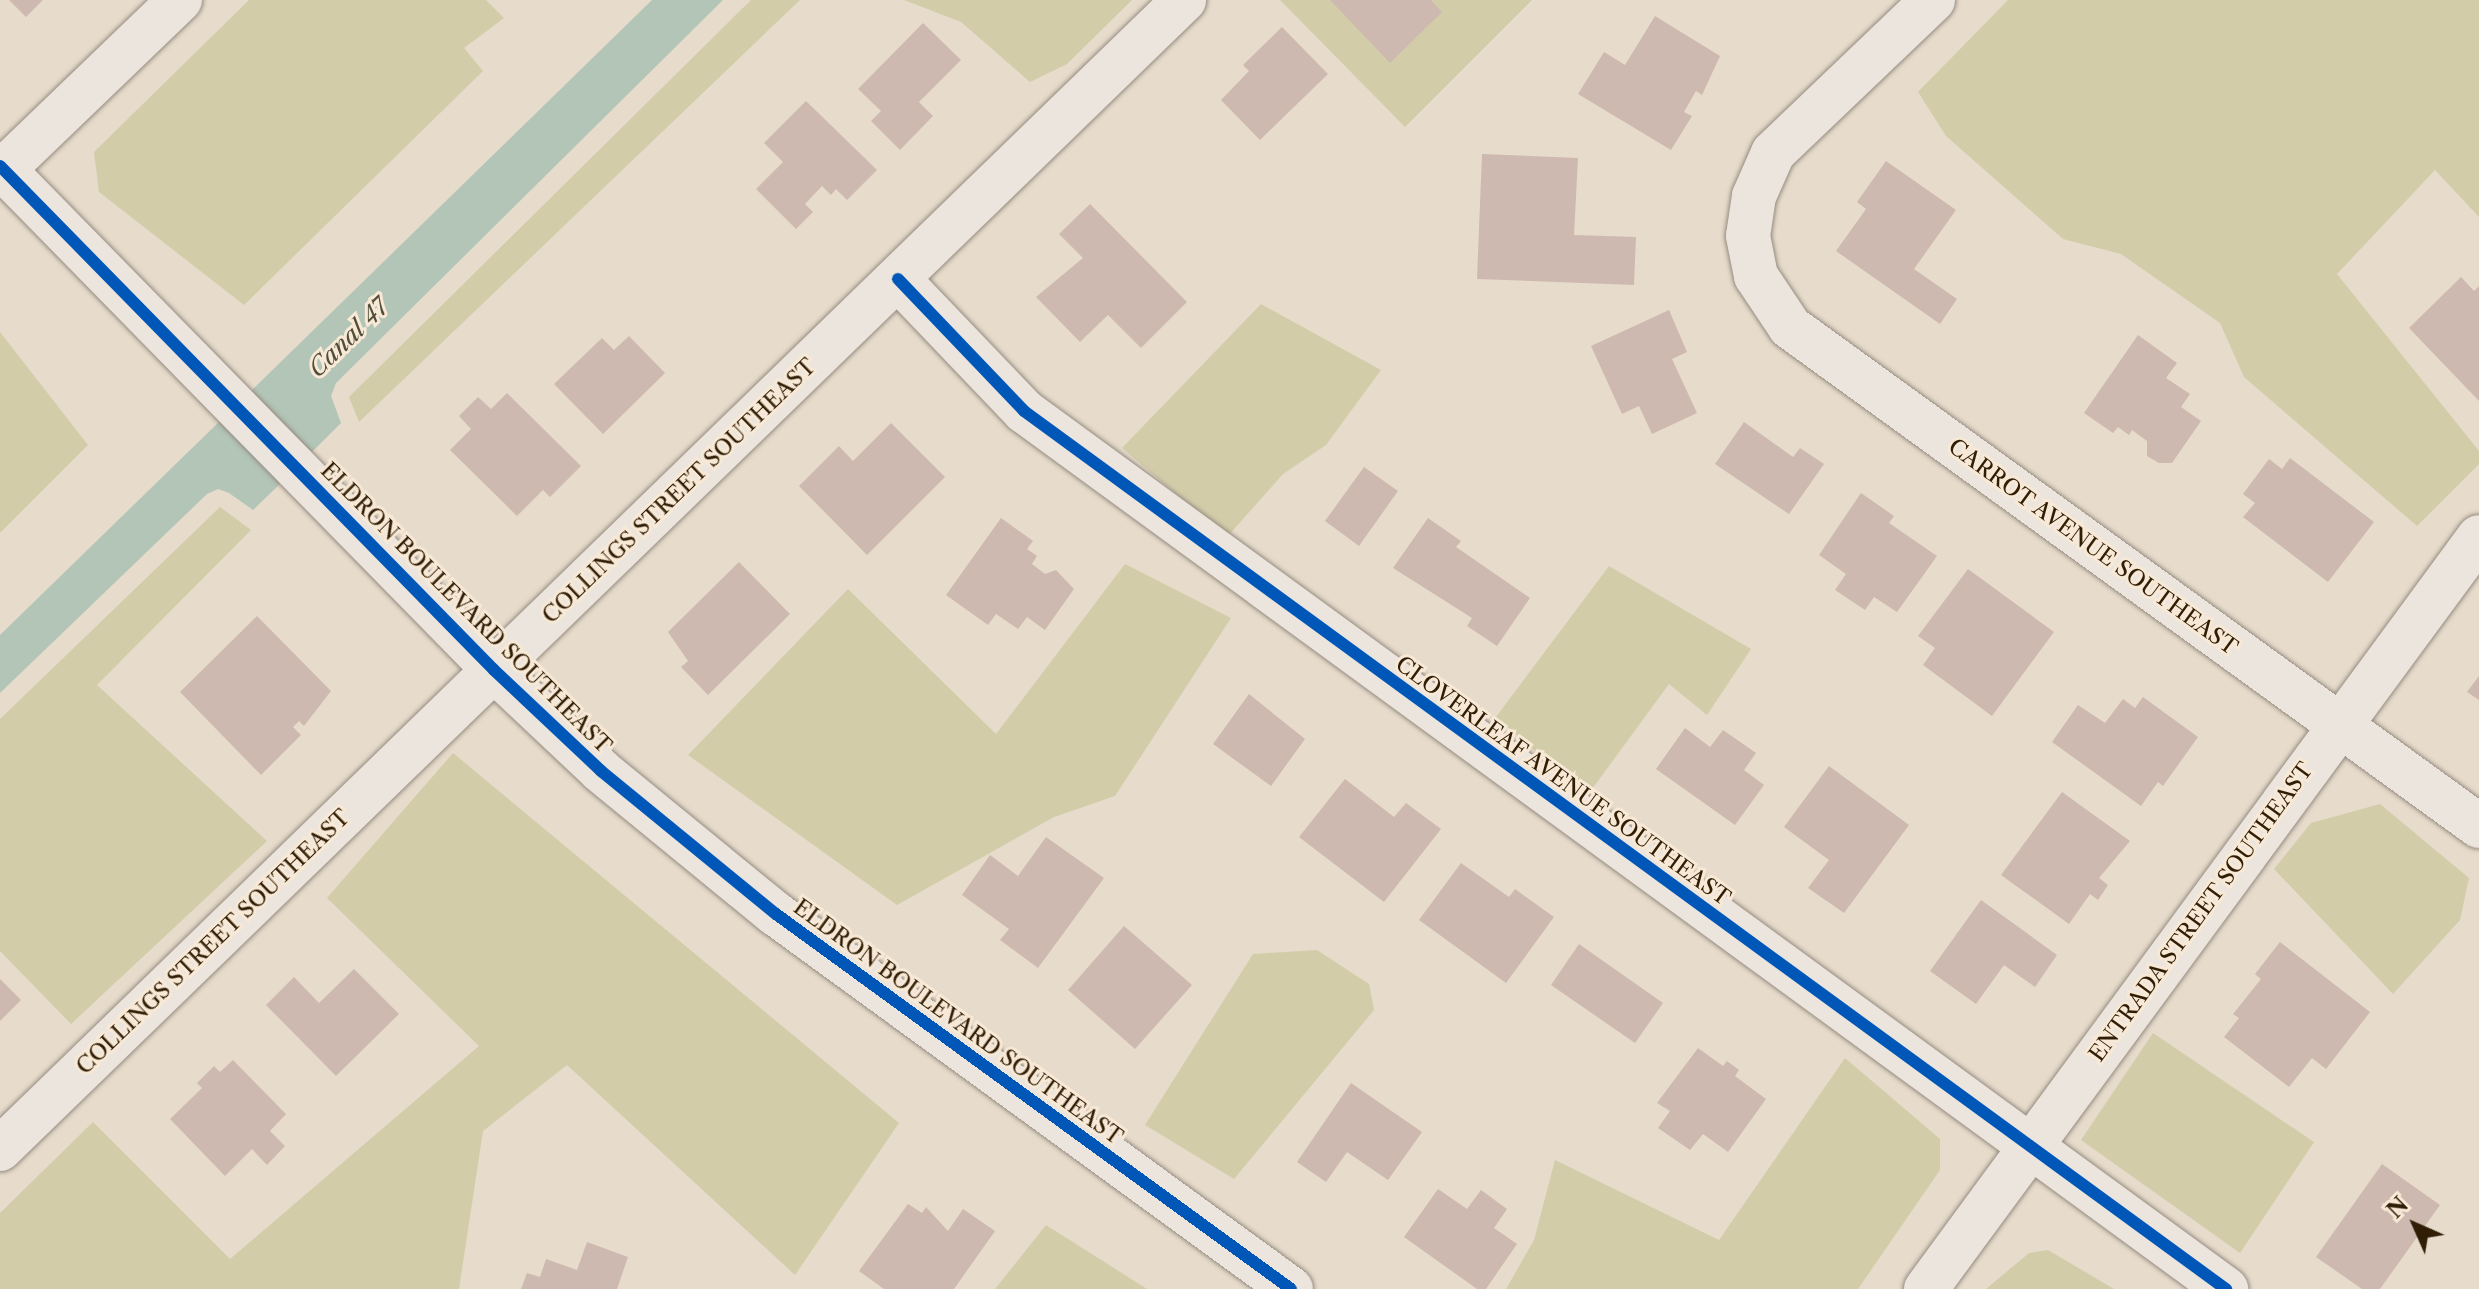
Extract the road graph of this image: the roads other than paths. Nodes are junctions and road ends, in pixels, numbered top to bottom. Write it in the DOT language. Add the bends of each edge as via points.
graph roads {
  1 [pos="180,0"];
  2 [pos="1184,0"];
  3 [pos="1933,0"];
  4 [pos="1,170"];
  5 [pos="898,279"];
  6 [pos="2479,537"];
  7 [pos="494,670"];
  8 [pos="2338,724"];
  9 [pos="2479,826"];
  10 [pos="2029,1146"];
  11 [pos="0,1149"];
  12 [pos="1291,1289"];
  13 [pos="1926,1289"];
  14 [pos="2226,1289"];
  1 -- 4 [label="street"];
  2 -- 5 [label="street, COLLINGS STREET SOUTHEAST"];
  3 -- 8 [label="street, CARROT AVENUE SOUTHEAST" via="1773,153 1754,196 1748,236 1756,276 1790,327"];
  4 -- 7 [label="street, ELDRON BOULEVARD SOUTHEAST"];
  5 -- 7 [label="street, COLLINGS STREET SOUTHEAST"];
  5 -- 10 [label="street, CLOVERLEAF AVENUE SOUTHEAST" via="1024,411"];
  6 -- 8 [label="street, ENTRADA STREET SOUTHEAST"];
  7 -- 11 [label="street, COLLINGS STREET SOUTHEAST"];
  7 -- 12 [label="street, ELDRON BOULEVARD SOUTHEAST" via="601,771 776,914"];
  8 -- 9 [label="street, CARROT AVENUE SOUTHEAST"];
  8 -- 10 [label="street, ENTRADA STREET SOUTHEAST"];
  10 -- 13 [label="street, ENTRADA STREET SOUTHEAST"];
  10 -- 14 [label="street, CLOVERLEAF AVENUE SOUTHEAST"];
}
